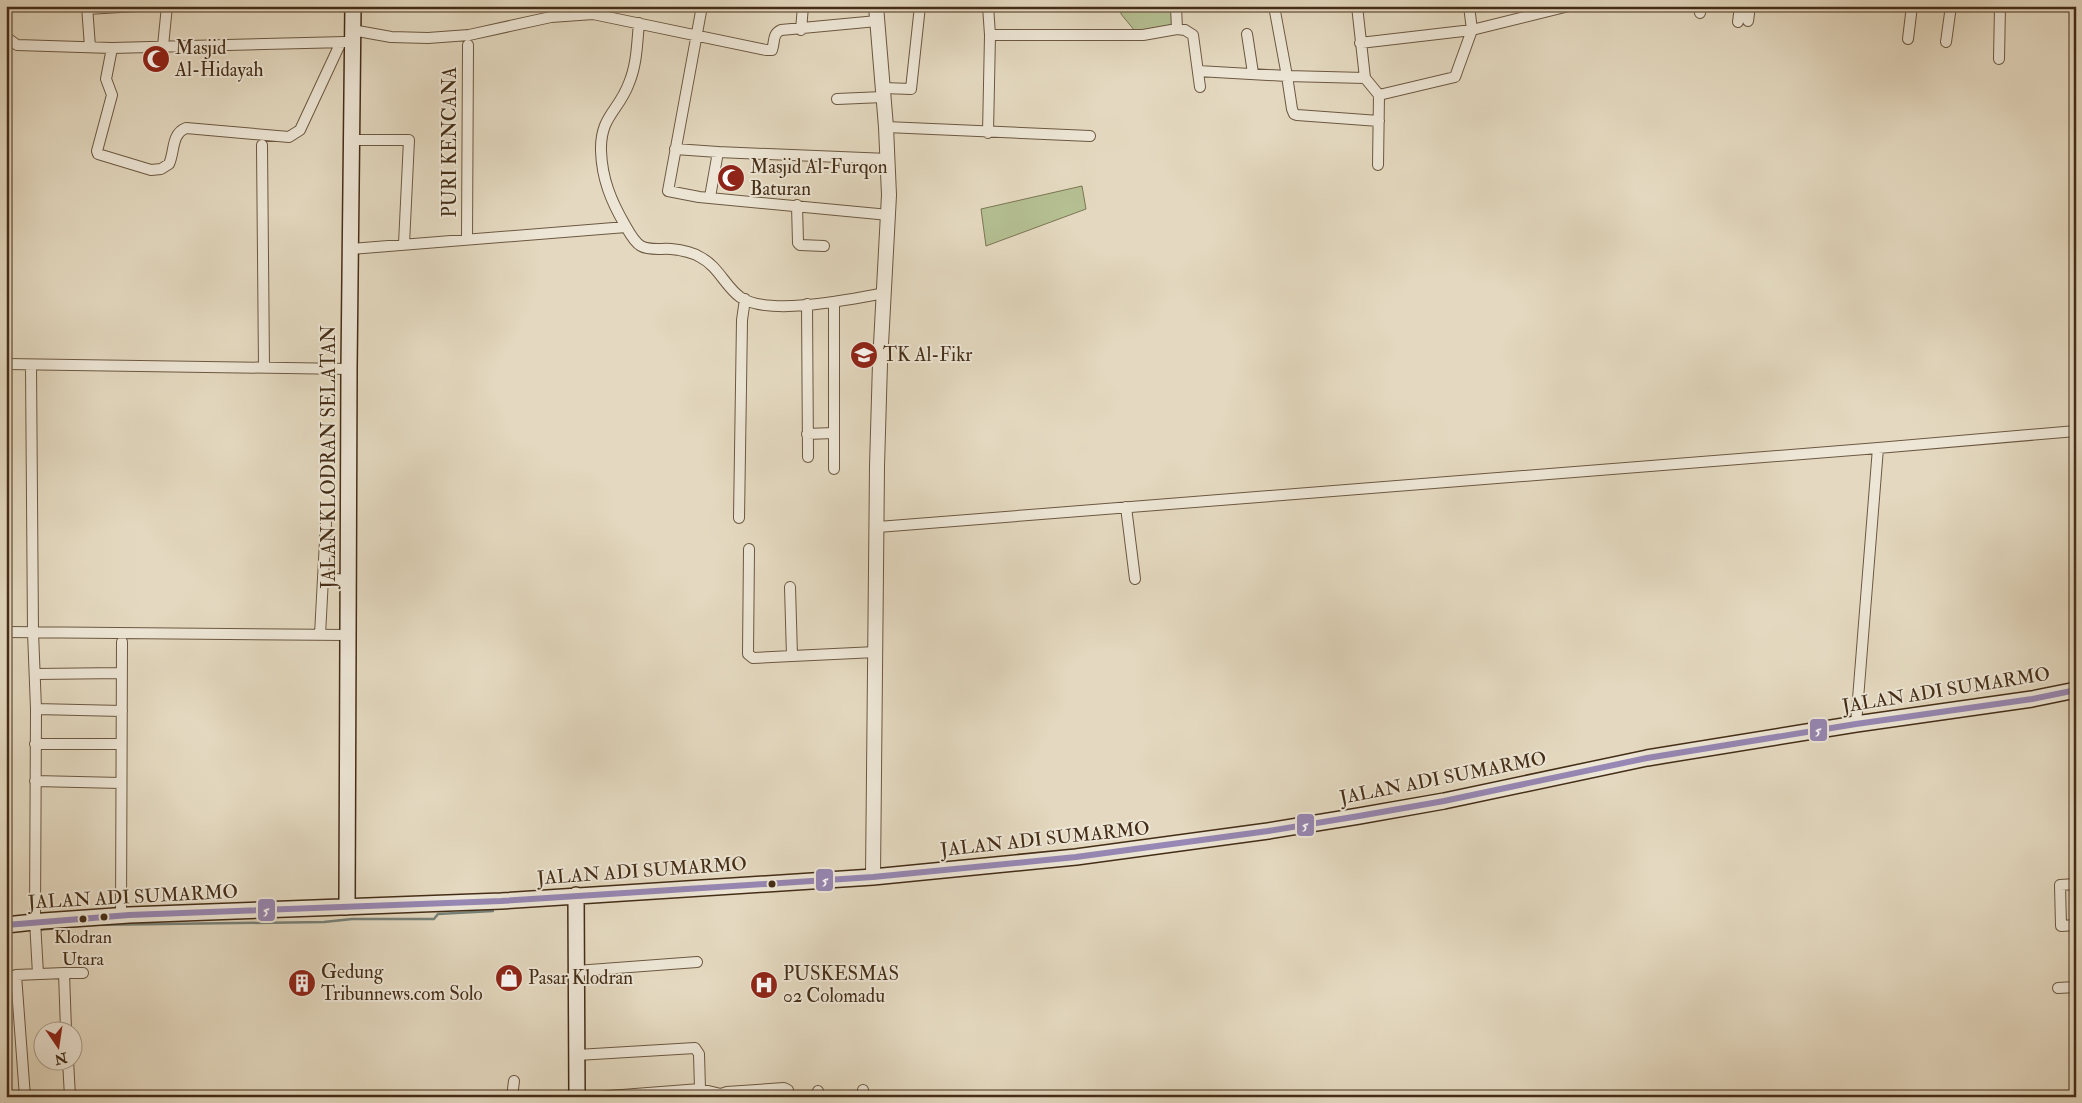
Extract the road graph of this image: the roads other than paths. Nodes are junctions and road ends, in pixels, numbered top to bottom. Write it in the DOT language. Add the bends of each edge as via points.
graph roads {
  1 [pos="136,6"];
  2 [pos="167,6"];
  3 [pos="353,6"];
  4 [pos="702,6"];
  5 [pos="803,6"];
  6 [pos="876,6"];
  7 [pos="920,6"];
  8 [pos="988,6"];
  9 [pos="1176,6"];
  10 [pos="1274,6"];
  11 [pos="1357,6"];
  12 [pos="1469,6"];
  13 [pos="1569,6"];
  14 [pos="1740,6"];
  15 [pos="1750,6"];
  16 [pos="1912,6"];
  17 [pos="1951,6"];
  18 [pos="2000,6"];
  19 [pos="87,8"];
  20 [pos="877,20"];
  21 [pos="639,23"];
  22 [pos="1177,28"];
  23 [pos="801,30"];
  24 [pos="1472,30"];
  25 [pos="1247,34"];
  26 [pos="697,35"];
  27 [pos="990,35"];
  28 [pos="6,37"];
  29 [pos="349,38"];
  30 [pos="1908,39"];
  31 [pos="1946,42"];
  32 [pos="1360,43"];
  33 [pos="468,45"];
  34 [pos="163,46"];
  35 [pos="90,47"];
  36 [pos="112,48"];
  37 [pos="1999,58"];
  38 [pos="1198,70"];
  39 [pos="1253,74"];
  40 [pos="1287,76"];
  41 [pos="1365,78"];
  42 [pos="1200,88"];
  43 [pos="883,92"];
  44 [pos="1379,96"];
  45 [pos="837,99"];
  46 [pos="1379,121"];
  47 [pos="886,127"];
  48 [pos="988,133"];
  49 [pos="1090,136"];
  50 [pos="350,140"];
  51 [pos="262,146"];
  52 [pos="676,149"];
  53 [pos="718,152"];
  54 [pos="888,159"];
  55 [pos="1378,165"];
  56 [pos="710,197"];
  57 [pos="797,205"];
  58 [pos="888,215"];
  59 [pos="626,227"];
  60 [pos="467,239"];
  61 [pos="404,244"];
  62 [pos="824,246"];
  63 [pos="351,249"];
  64 [pos="885,293"];
  65 [pos="745,299"];
  66 [pos="834,302"];
  67 [pos="807,304"];
  68 [pos="6,364"];
  69 [pos="31,365"];
  70 [pos="264,367"];
  71 [pos="349,369"];
  72 [pos="2075,431"];
  73 [pos="833,433"];
  74 [pos="807,434"];
  75 [pos="2076,438"];
  76 [pos="1878,448"];
  77 [pos="808,456"];
  78 [pos="834,469"];
  79 [pos="1126,507"];
  80 [pos="739,518"];
  81 [pos="326,523"];
  82 [pos="878,527"];
  83 [pos="749,549"];
  84 [pos="323,578"];
  85 [pos="1135,579"];
  86 [pos="348,580"];
  87 [pos="790,587"];
  88 [pos="6,632"];
  89 [pos="32,632"];
  90 [pos="320,635"];
  91 [pos="348,635"];
  92 [pos="122,642"];
  93 [pos="876,652"];
  94 [pos="792,656"];
  95 [pos="122,673"];
  96 [pos="35,674"];
  97 [pos="2076,690"];
  98 [pos="36,709"];
  99 [pos="122,711"];
  100 [pos="1856,724"];
  101 [pos="36,744"];
  102 [pos="121,744"];
  103 [pos="35,781"];
  104 [pos="121,783"];
  105 [pos="873,877"];
  106 [pos="2076,884"];
  107 [pos="576,895"];
  108 [pos="347,907"];
  109 [pos="122,916"];
  110 [pos="6,925"];
  111 [pos="2076,925"];
  112 [pos="36,928"];
  113 [pos="697,962"];
  114 [pos="576,971"];
  115 [pos="83,972"];
  116 [pos="64,973"];
  117 [pos="38,974"];
  118 [pos="11,975"];
  119 [pos="2076,987"];
  120 [pos="2058,988"];
  121 [pos="66,1020"];
  122 [pos="581,1055"];
  123 [pos="69,1070"];
  124 [pos="514,1080"];
  125 [pos="700,1089"];
  126 [pos="720,1095"];
  127 [pos="25,1097"];
  128 [pos="70,1097"];
  129 [pos="512,1097"];
  130 [pos="577,1097"];
  131 [pos="596,1097"];
  132 [pos="789,1097"];
  1 -- 19 [label="street"];
  2 -- 34 [label="street"];
  3 -- 29 [label="main road, JALAN KLODRAN SELATAN"];
  4 -- 26 [label="street"];
  5 -- 23 [label="street"];
  6 -- 20 [label="street"];
  7 -- 43 [label="street" via="911,89"];
  8 -- 27 [label="street"];
  9 -- 22 [label="street"];
  10 -- 40 [label="street"];
  11 -- 32 [label="street"];
  12 -- 24 [label="street"];
  13 -- 24 [label="street"];
  14 -- 15 [label="street" via="1743,22"];
  16 -- 30 [label="street"];
  17 -- 31 [label="street"];
  18 -- 37 [label="street"];
  19 -- 35 [label="street"];
  20 -- 23 [label="street"];
  20 -- 43 [label="street"];
  21 -- 26 [label="street"];
  21 -- 29 [label="street" via="579,14 469,35"];
  21 -- 59 [label="street" via="635,64 629,85 603,126 601,138 603,174"];
  22 -- 27 [label="street" via="1143,35"];
  22 -- 38 [label="street" via="1193,35"];
  23 -- 26 [label="street" via="776,32 770,50"];
  24 -- 32 [label="street"];
  24 -- 44 [label="street" via="1455,77"];
  25 -- 39 [label="street"];
  26 -- 52 [label="street"];
  27 -- 48 [label="street"];
  28 -- 35 [label="street" via="17,45"];
  29 -- 34 [label="street"];
  29 -- 36 [label="street" via="296,134 289,137 186,128 175,136 169,164 151,170 97,151 112,95 106,79"];
  29 -- 50 [label="main road, JALAN KLODRAN SELATAN"];
  32 -- 41 [label="street"];
  33 -- 60 [label="street, PURI KENCANA"];
  34 -- 36 [label="street"];
  35 -- 36 [label="street"];
  38 -- 39 [label="street"];
  38 -- 42 [label="street"];
  39 -- 40 [label="street"];
  40 -- 41 [label="street"];
  40 -- 46 [label="street" via="1294,114"];
  41 -- 44 [label="street"];
  43 -- 45 [label="street"];
  43 -- 47 [label="street"];
  44 -- 46 [label="street"];
  46 -- 55 [label="street"];
  47 -- 48 [label="street"];
  47 -- 54 [label="street"];
  48 -- 49 [label="street"];
  50 -- 61 [label="street" via="408,140"];
  50 -- 63 [label="main road, JALAN KLODRAN SELATAN"];
  51 -- 70 [label="street"];
  52 -- 53 [label="street"];
  52 -- 56 [label="street" via="668,192"];
  53 -- 54 [label="street"];
  53 -- 56 [label="street"];
  54 -- 58 [label="street"];
  56 -- 57 [label="street"];
  57 -- 58 [label="street"];
  57 -- 62 [label="street" via="798,243"];
  58 -- 64 [label="street"];
  59 -- 60 [label="street"];
  59 -- 65 [label="street" via="641,246 674,249 702,258"];
  60 -- 61 [label="street"];
  61 -- 63 [label="street"];
  63 -- 71 [label="main road, JALAN KLODRAN SELATAN"];
  64 -- 66 [label="street"];
  64 -- 82 [label="street" via="880,363"];
  65 -- 67 [label="street" via="775,306"];
  65 -- 80 [label="street"];
  66 -- 67 [label="street"];
  66 -- 73 [label="street"];
  67 -- 74 [label="street"];
  68 -- 69 [label="street"];
  69 -- 70 [label="street"];
  69 -- 89 [label="street"];
  70 -- 71 [label="street"];
  71 -- 86 [label="main road, JALAN KLODRAN SELATAN"];
  72 -- 75 [label="street"];
  72 -- 76 [label="street"];
  73 -- 74 [label="street"];
  73 -- 78 [label="street"];
  74 -- 77 [label="street"];
  76 -- 79 [label="street"];
  76 -- 100 [label="street"];
  79 -- 82 [label="street"];
  79 -- 85 [label="street"];
  81 -- 84 [label="street"];
  82 -- 93 [label="street"];
  83 -- 94 [label="street" via="748,654 753,658"];
  84 -- 86 [label="street"];
  84 -- 90 [label="street"];
  86 -- 91 [label="main road, JALAN KLODRAN SELATAN"];
  87 -- 94 [label="street"];
  88 -- 89 [label="street"];
  89 -- 90 [label="street"];
  89 -- 96 [label="street"];
  90 -- 91 [label="street"];
  91 -- 108 [label="main road, JALAN KLODRAN SELATAN"];
  92 -- 95 [label="street"];
  93 -- 94 [label="street"];
  93 -- 105 [label="street"];
  95 -- 96 [label="street"];
  95 -- 99 [label="street"];
  96 -- 98 [label="street"];
  97 -- 100 [label="main road, JALAN ADI SUMARMO"];
  98 -- 99 [label="street"];
  98 -- 101 [label="street"];
  99 -- 102 [label="street"];
  100 -- 105 [label="main road, JALAN ADI SUMARMO" via="1647,758 1444,801 1268,831 1076,857"];
  101 -- 102 [label="street"];
  101 -- 103 [label="street"];
  102 -- 104 [label="street"];
  103 -- 104 [label="street"];
  103 -- 112 [label="street"];
  104 -- 109 [label="street"];
  105 -- 107 [label="main road, JALAN ADI SUMARMO"];
  106 -- 111 [label="street" via="2060,885 2061,926"];
  107 -- 108 [label="main road, JALAN ADI SUMARMO"];
  107 -- 114 [label="main road"];
  108 -- 109 [label="main road, JALAN ADI SUMARMO"];
  109 -- 112 [label="main road, JALAN ADI SUMARMO"];
  110 -- 112 [label="main road, JALAN ADI SUMARMO"];
  112 -- 117 [label="street"];
  113 -- 114 [label="street"];
  114 -- 122 [label="main road" via="577,1032"];
  115 -- 116 [label="street"];
  116 -- 117 [label="street"];
  116 -- 121 [label="street"];
  117 -- 118 [label="street"];
  118 -- 127 [label="street"];
  119 -- 120 [label="street"];
  122 -- 125 [label="street" via="696,1048 700,1056"];
  122 -- 130 [label="main road"];
  123 -- 128 [label="street"];
  124 -- 129 [label="street"];
  125 -- 126 [label="street"];
  125 -- 131 [label="street"];
  126 -- 132 [label="street" via="784,1088 788,1090"];
}
